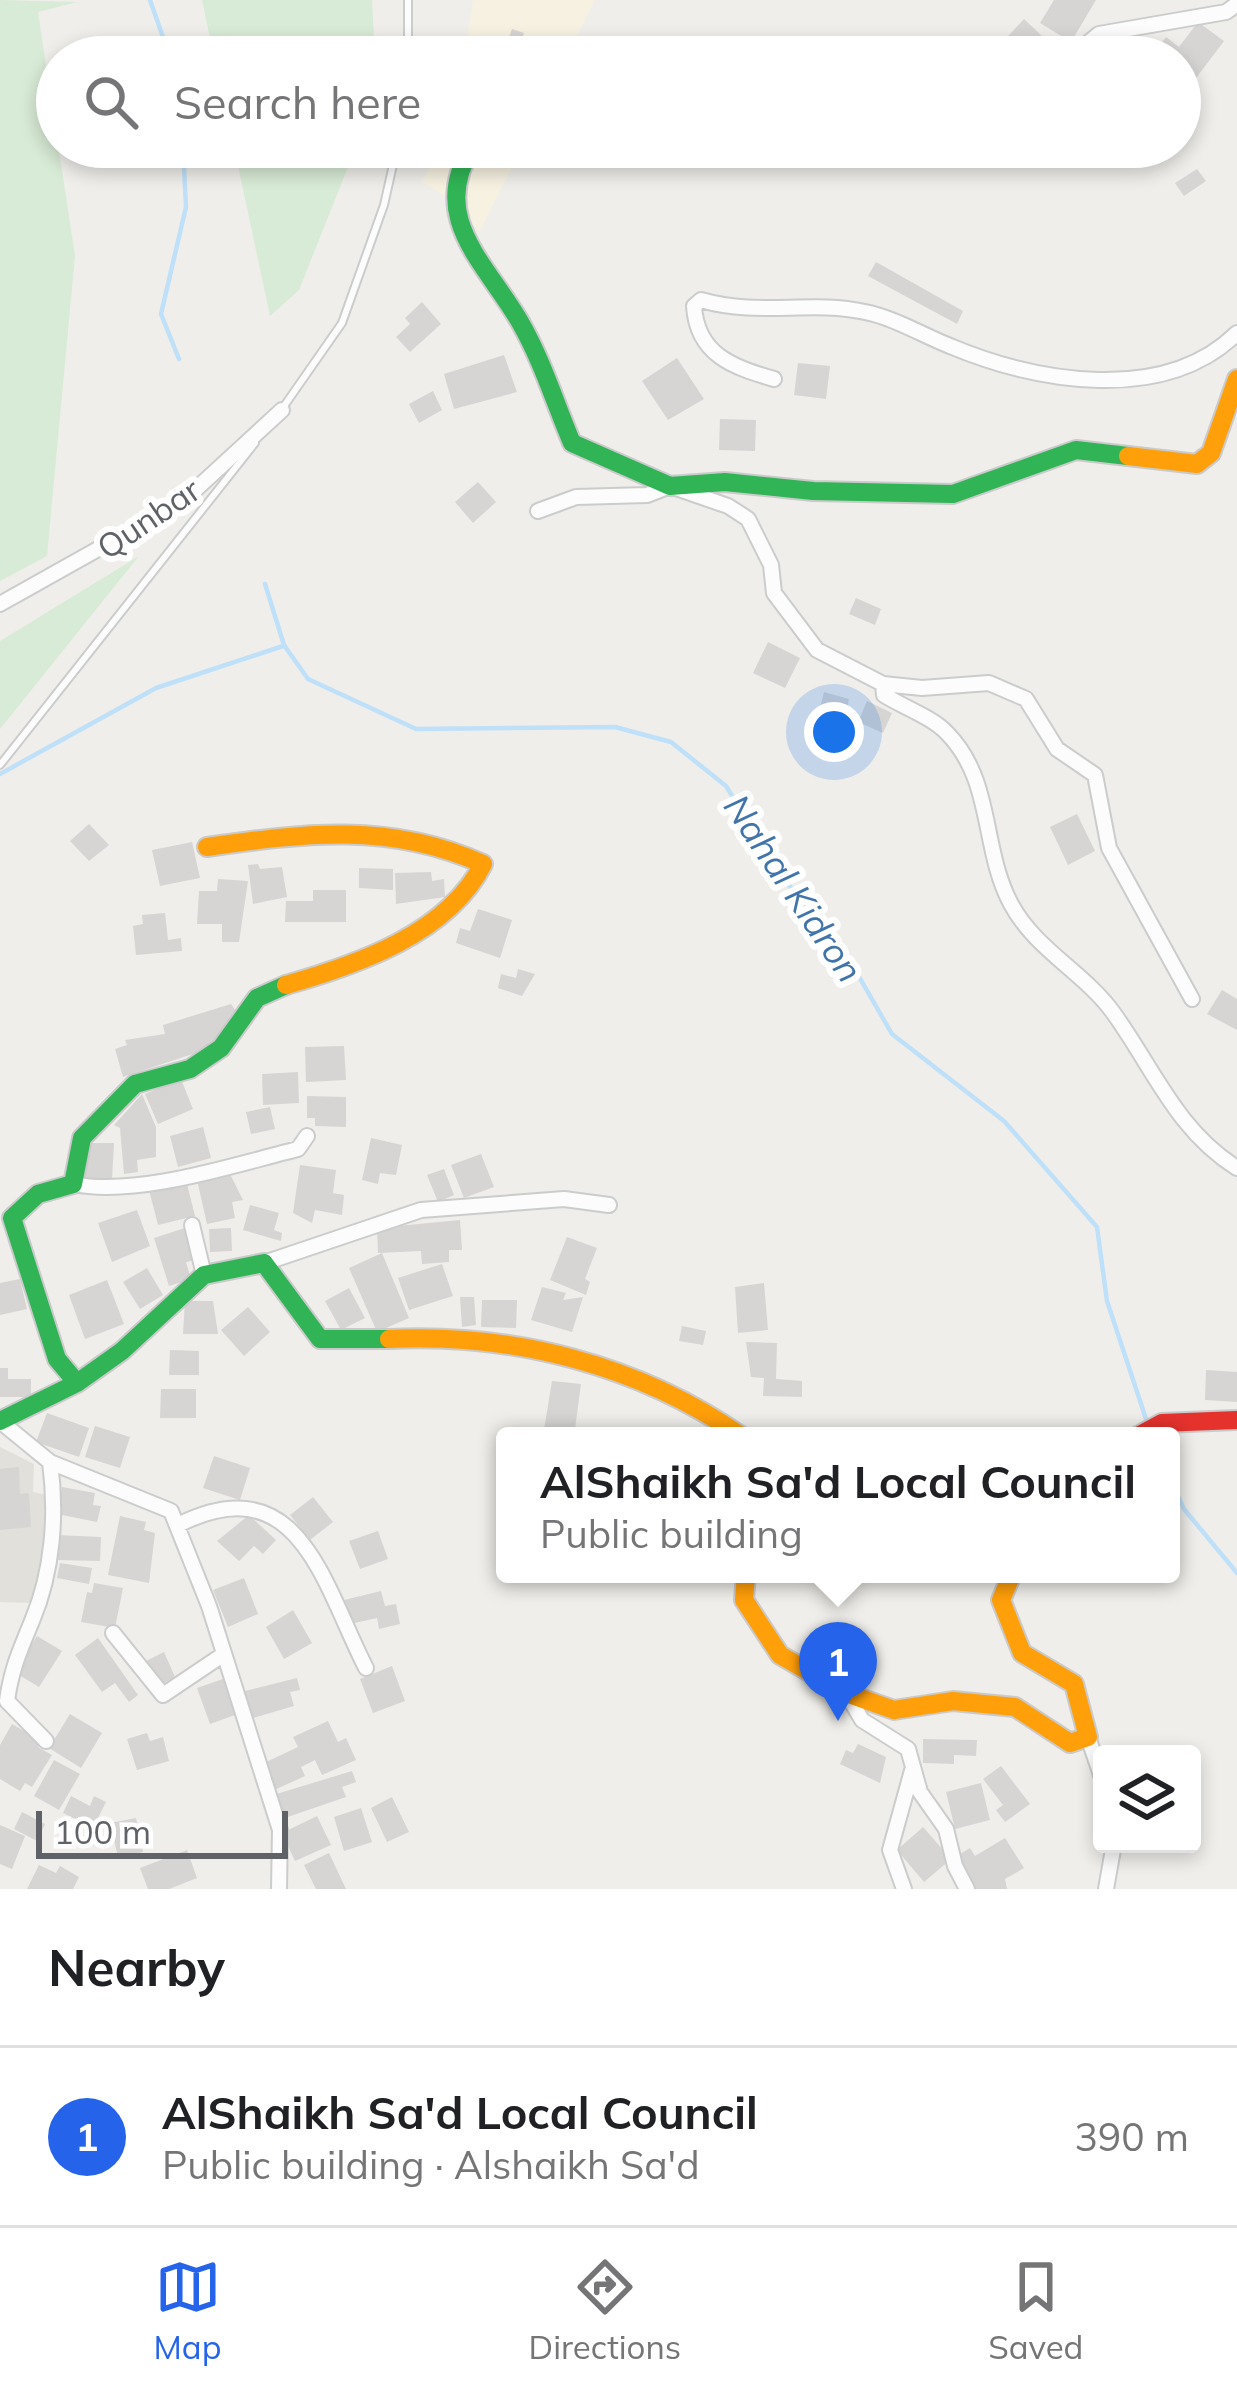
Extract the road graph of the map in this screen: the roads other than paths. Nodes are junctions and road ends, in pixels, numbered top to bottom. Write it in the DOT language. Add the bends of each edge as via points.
graph roads {
  1 [pos="409,0"];
  2 [pos="1237,4"];
  3 [pos="408,36"];
  4 [pos="1097,36"];
  5 [pos="393,168"];
  6 [pos="458,168"];
  7 [pos="1237,333"];
  8 [pos="775,379"];
  9 [pos="1237,379"];
  10 [pos="281,410"];
  11 [pos="670,486"];
  12 [pos="538,512"];
  13 [pos="0,604"];
  14 [pos="883,684"];
  15 [pos="0,765"];
  16 [pos="207,847"];
  17 [pos="1192,999"];
  18 [pos="307,1136"];
  19 [pos="1237,1168"];
  20 [pos="73,1184"];
  21 [pos="609,1205"];
  22 [pos="192,1225"];
  23 [pos="264,1263"];
  24 [pos="204,1275"];
  25 [pos="77,1383"];
  26 [pos="1237,1420"];
  27 [pos="1,1421"];
  28 [pos="726,1427"];
  29 [pos="1155,1427"];
  30 [pos="50,1462"];
  31 [pos="178,1525"];
  32 [pos="746,1583"];
  33 [pos="1008,1583"];
  34 [pos="113,1633"];
  35 [pos="224,1654"];
  36 [pos="366,1668"];
  37 [pos="846,1693"];
  38 [pos="1088,1737"];
  39 [pos="46,1741"];
  40 [pos="1093,1752"];
  41 [pos="913,1767"];
  42 [pos="1112,1853"];
  43 [pos="279,1889"];
  44 [pos="904,1889"];
  45 [pos="967,1889"];
  46 [pos="1106,1889"];
  1 -- 3 [label="lane"];
  2 -- 4 [label="street"];
  5 -- 10 [label="lane" via="342,322"];
  6 -- 11 [label="street" via="452,204 466,242 522,325 572,442"];
  7 -- 8 [label="street" via="1219,351 1161,375 1075,380 1007,367 870,313 760,312 701,300 694,306 719,359"];
  9 -- 11 [label="street" via="1211,453 1197,464 1076,450 953,494"];
  10 -- 13 [label="street, Qunbar" via="182,502"];
  10 -- 15 [label="lane"];
  11 -- 12 [label="street" via="647,495 576,497"];
  11 -- 14 [label="street" via="748,519 793,624 817,650"];
  14 -- 17 [label="street" via="989,683 1026,699 1057,749 1095,775 1109,848"];
  14 -- 19 [label="street" via="884,695 945,730 977,774 1012,907 1109,1007 1204,1147"];
  16 -- 20 [label="street" via="330,829 436,839 483,864 472,886 413,933 360,964 274,988 257,998 221,1048 190,1069 135,1084 82,1138"];
  18 -- 20 [label="street" via="298,1149 195,1174 96,1189"];
  20 -- 25 [label="street" via="39,1190 12,1217 58,1359"];
  21 -- 23 [label="street" via="564,1199 421,1210"];
  22 -- 24 [label="street"];
  23 -- 24 [label="street"];
  23 -- 28 [label="street" via="320,1339 466,1339 665,1390"];
  24 -- 25 [label="street"];
  25 -- 27 [label="street"];
  26 -- 29 [label="street"];
  27 -- 30 [label="street"];
  30 -- 31 [label="street" via="171,1511"];
  30 -- 39 [label="street" via="55,1526 7,1701"];
  31 -- 35 [label="street"];
  31 -- 36 [label="street" via="213,1508 246,1508 293,1527 315,1556"];
  32 -- 37 [label="street" via="745,1600 780,1655"];
  33 -- 38 [label="street" via="1001,1600 1022,1652 1074,1684"];
  34 -- 35 [label="street" via="164,1696"];
  35 -- 43 [label="street" via="280,1830"];
  37 -- 38 [label="street" via="894,1710 953,1701 1015,1707 1070,1743"];
  37 -- 41 [label="street" via="862,1720 908,1749"];
  38 -- 40 [label="street"];
  41 -- 44 [label="street" via="890,1850"];
  41 -- 45 [label="street"];
  42 -- 46 [label="street"];
}
